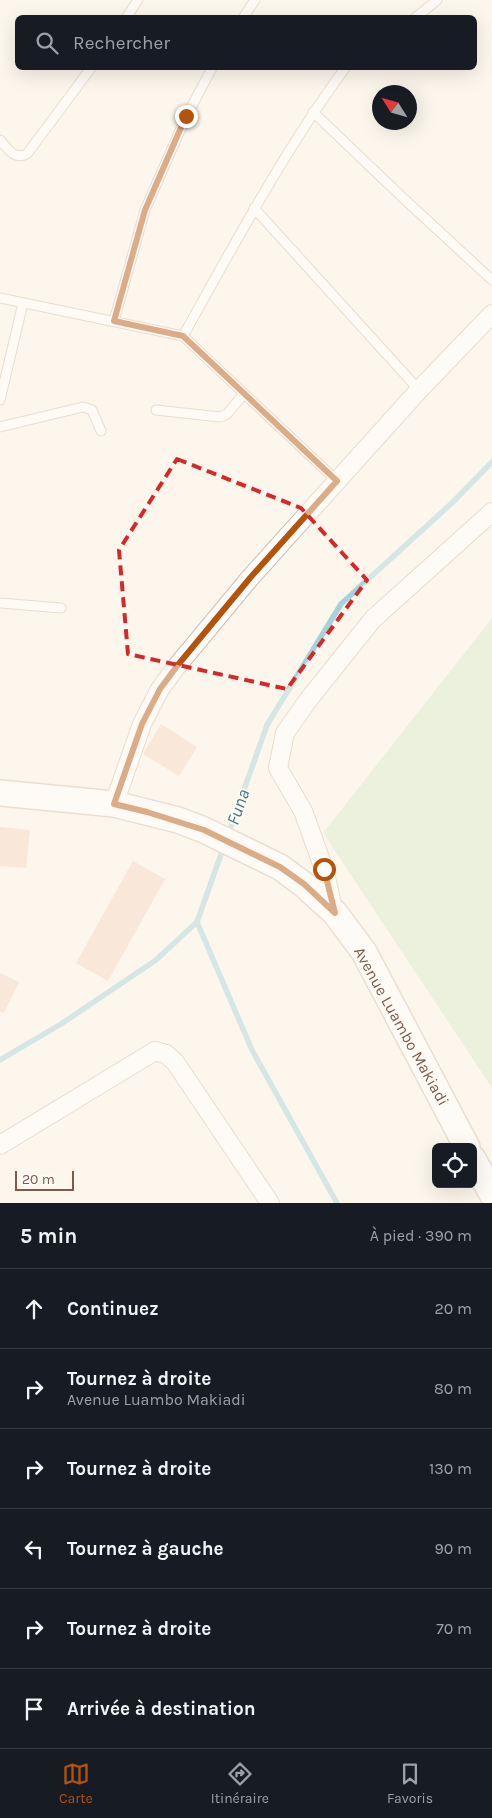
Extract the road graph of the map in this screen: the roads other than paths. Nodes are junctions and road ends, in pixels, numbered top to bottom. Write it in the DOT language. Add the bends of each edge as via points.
graph roads {
  1 [pos="138,0"];
  2 [pos="255,0"];
  3 [pos="437,0"];
  4 [pos="128,15"];
  5 [pos="245,15"];
  6 [pos="420,15"];
  7 [pos="90,70"];
  8 [pos="211,70"];
  9 [pos="344,70"];
  10 [pos="313,112"];
  11 [pos="0,140"];
  12 [pos="254,208"];
  13 [pos="492,280"];
  14 [pos="0,298"];
  15 [pos="23,303"];
  16 [pos="492,314"];
  17 [pos="114,321"];
  18 [pos="183,336"];
  19 [pos="419,390"];
  20 [pos="244,395"];
  21 [pos="0,400"];
  22 [pos="156,410"];
  23 [pos="0,427"];
  24 [pos="101,431"];
  25 [pos="337,481"];
  26 [pos="492,512"];
  27 [pos="0,603"];
  28 [pos="61,608"];
  29 [pos="0,793"];
  30 [pos="114,804"];
  31 [pos="335,913"];
  32 [pos="465,1143"];
  33 [pos="0,1145"];
  34 [pos="477,1166"];
  35 [pos="492,1194"];
  36 [pos="270,1203"];
  1 -- 4 [label="lane"];
  2 -- 5 [label="lane"];
  3 -- 6 [label="lane"];
  7 -- 11 [label="lane" via="27,154 15,156"];
  8 -- 17 [label="lane" via="186,116 145,210"];
  9 -- 10 [label="lane"];
  10 -- 12 [label="lane"];
  10 -- 13 [label="lane"];
  12 -- 18 [label="lane"];
  12 -- 19 [label="lane"];
  14 -- 15 [label="lane"];
  15 -- 17 [label="lane"];
  15 -- 21 [label="lane"];
  16 -- 19 [label="street"];
  17 -- 18 [label="lane"];
  18 -- 20 [label="lane"];
  19 -- 25 [label="street"];
  20 -- 22 [label="lane" via="227,414 220,416"];
  20 -- 25 [label="lane"];
  23 -- 24 [label="lane" via="83,407 92,410"];
  25 -- 30 [label="street" via="250,578 160,689 142,724"];
  26 -- 31 [label="street" via="373,619 285,733 278,768 303,811 324,869"];
  27 -- 28 [label="lane"];
  29 -- 30 [label="main road, Avenue Luambo Makiadi"];
  30 -- 31 [label="main road, Avenue Luambo Makiadi" via="204,830 268,861 304,884"];
  31 -- 32 [label="main road, Avenue Luambo Makiadi" via="364,952"];
  33 -- 36 [label="street" via="155,1051 166,1054 175,1062"];
  34 -- 35 [label="main road"];
}
